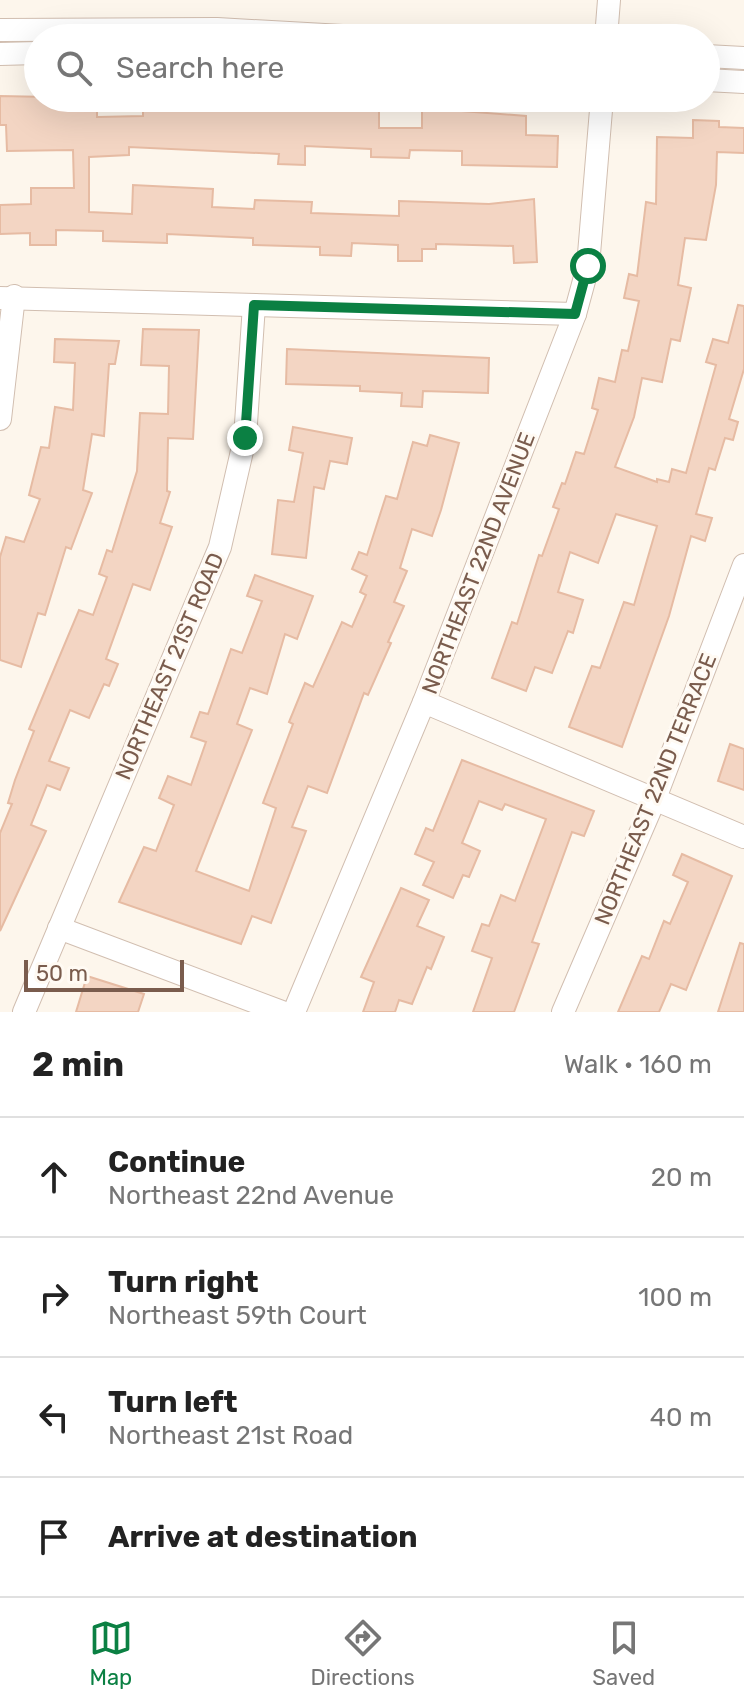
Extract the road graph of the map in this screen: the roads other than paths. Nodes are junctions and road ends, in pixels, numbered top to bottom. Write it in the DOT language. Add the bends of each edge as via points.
graph roads {
  1 [pos="609,0"];
  2 [pos="607,24"];
  3 [pos="0,30"];
  4 [pos="24,30"];
  5 [pos="24,53"];
  6 [pos="0,54"];
  7 [pos="720,57"];
  8 [pos="744,58"];
  9 [pos="720,81"];
  10 [pos="744,82"];
  11 [pos="601,112"];
  12 [pos="7,297"];
  13 [pos="254,305"];
  14 [pos="575,314"];
  15 [pos="0,419"];
  16 [pos="744,565"];
  17 [pos="424,702"];
  18 [pos="654,801"];
  19 [pos="744,837"];
  20 [pos="59,928"];
  21 [pos="24,1012"];
  22 [pos="282,1012"];
  23 [pos="294,1012"];
  24 [pos="563,1012"];
  1 -- 2 [label="street"];
  3 -- 4 [label="street"];
  5 -- 6 [label="street"];
  7 -- 8 [label="street"];
  9 -- 10 [label="street"];
  11 -- 14 [label="street, NORTHEAST 22ND AVENUE" via="588,266"];
  12 -- 13 [label="street"];
  12 -- 15 [label="street"];
  13 -- 14 [label="street"];
  13 -- 20 [label="street, NORTHEAST 21ST ROAD" via="245,438 220,547"];
  14 -- 17 [label="street, NORTHEAST 22ND AVENUE"];
  16 -- 18 [label="street, NORTHEAST 22ND TERRACE"];
  17 -- 18 [label="street"];
  17 -- 23 [label="street, NORTHEAST 22ND AVENUE"];
  18 -- 19 [label="street"];
  18 -- 24 [label="street, NORTHEAST 22ND TERRACE"];
  20 -- 21 [label="street, NORTHEAST 21ST ROAD"];
  20 -- 22 [label="street"];
}
